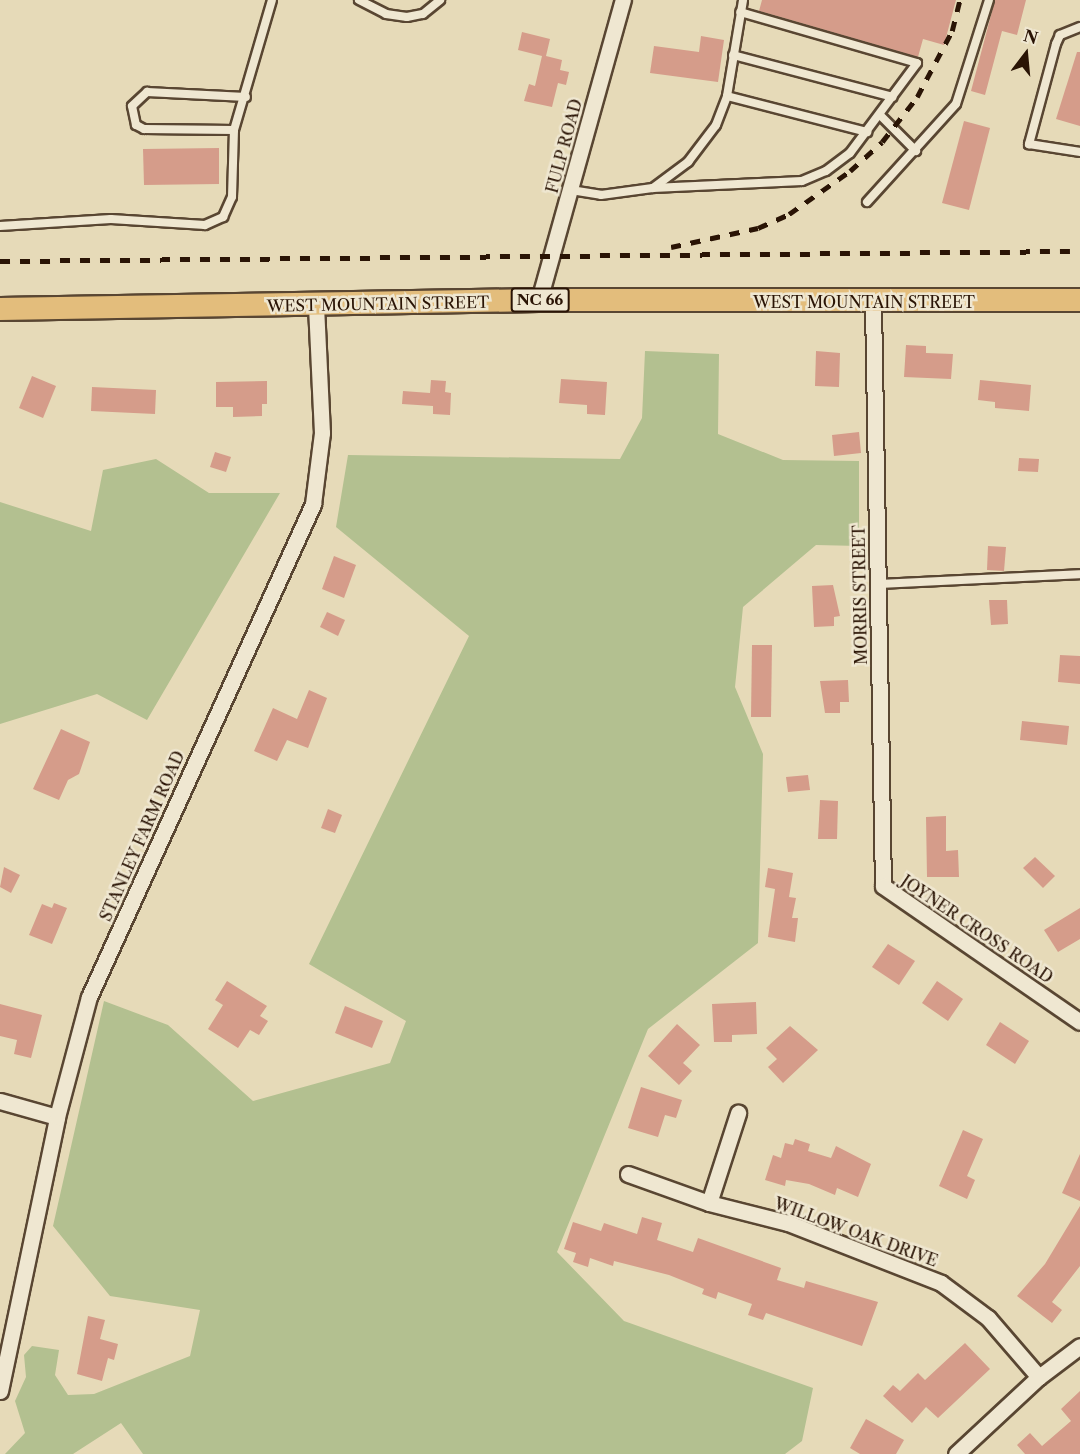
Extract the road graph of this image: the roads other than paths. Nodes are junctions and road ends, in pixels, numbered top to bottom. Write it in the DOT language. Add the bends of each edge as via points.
graph roads {
  1 [pos="272,0"];
  2 [pos="359,0"];
  3 [pos="440,0"];
  4 [pos="623,0"];
  5 [pos="743,0"];
  6 [pos="988,0"];
  7 [pos="740,12"];
  8 [pos="1080,27"];
  9 [pos="733,55"];
  10 [pos="727,96"];
  11 [pos="246,97"];
  12 [pos="893,97"];
  13 [pos="880,115"];
  14 [pos="234,130"];
  15 [pos="867,132"];
  16 [pos="916,151"];
  17 [pos="1080,152"];
  18 [pos="653,188"];
  19 [pos="571,190"];
  20 [pos="867,202"];
  21 [pos="0,226"];
  22 [pos="539,300"];
  23 [pos="1080,300"];
  24 [pos="873,303"];
  25 [pos="316,306"];
  26 [pos="0,309"];
  27 [pos="1080,574"];
  28 [pos="878,584"];
  29 [pos="883,886"];
  30 [pos="1080,1022"];
  31 [pos="0,1101"];
  32 [pos="738,1113"];
  33 [pos="57,1117"];
  34 [pos="628,1174"];
  35 [pos="709,1203"];
  36 [pos="1080,1346"];
  37 [pos="1039,1377"];
  38 [pos="0,1391"];
  39 [pos="956,1454"];
  1 -- 11 [label="lane"];
  2 -- 3 [label="lane" via="386,14 407,17 423,14"];
  4 -- 19 [label="street, FULP ROAD"];
  5 -- 7 [label="lane"];
  6 -- 16 [label="lane" via="956,104"];
  7 -- 9 [label="lane"];
  7 -- 12 [label="lane" via="917,63"];
  8 -- 17 [label="lane" via="1060,35 1056,44 1029,144"];
  9 -- 10 [label="lane"];
  9 -- 12 [label="lane"];
  10 -- 15 [label="lane"];
  10 -- 18 [label="lane" via="716,125 688,162"];
  11 -- 14 [label="lane"];
  11 -- 14 [label="lane" via="147,92 132,106 131,116 144,129"];
  12 -- 13 [label="lane"];
  13 -- 15 [label="lane"];
  13 -- 16 [label="lane"];
  14 -- 21 [label="lane" via="232,197 216,222 111,219"];
  15 -- 18 [label="lane" via="826,171 802,181"];
  16 -- 20 [label="lane"];
  18 -- 19 [label="lane" via="601,195"];
  19 -- 22 [label="street, FULP ROAD"];
  22 -- 24 [label="main road, WEST MOUNTAIN STREET / NC 66"];
  22 -- 25 [label="main road, WEST MOUNTAIN STREET / NC 66"];
  23 -- 24 [label="main road, WEST MOUNTAIN STREET / NC 66"];
  24 -- 28 [label="street, MORRIS STREET"];
  25 -- 26 [label="main road, WEST MOUNTAIN STREET / NC 66"];
  25 -- 33 [label="street, STANLEY FARM ROAD" via="322,433 313,504 89,996"];
  27 -- 28 [label="lane"];
  28 -- 29 [label="street, MORRIS STREET"];
  29 -- 30 [label="street, JOYNER CROSS ROAD"];
  31 -- 33 [label="street"];
  32 -- 35 [label="street"];
  33 -- 38 [label="street, STANLEY FARM ROAD"];
  34 -- 35 [label="street, WILLOW OAK DRIVE"];
  35 -- 37 [label="street, WILLOW OAK DRIVE" via="788,1223 941,1282 988,1317"];
  36 -- 37 [label="street"];
  37 -- 39 [label="street"];
}
